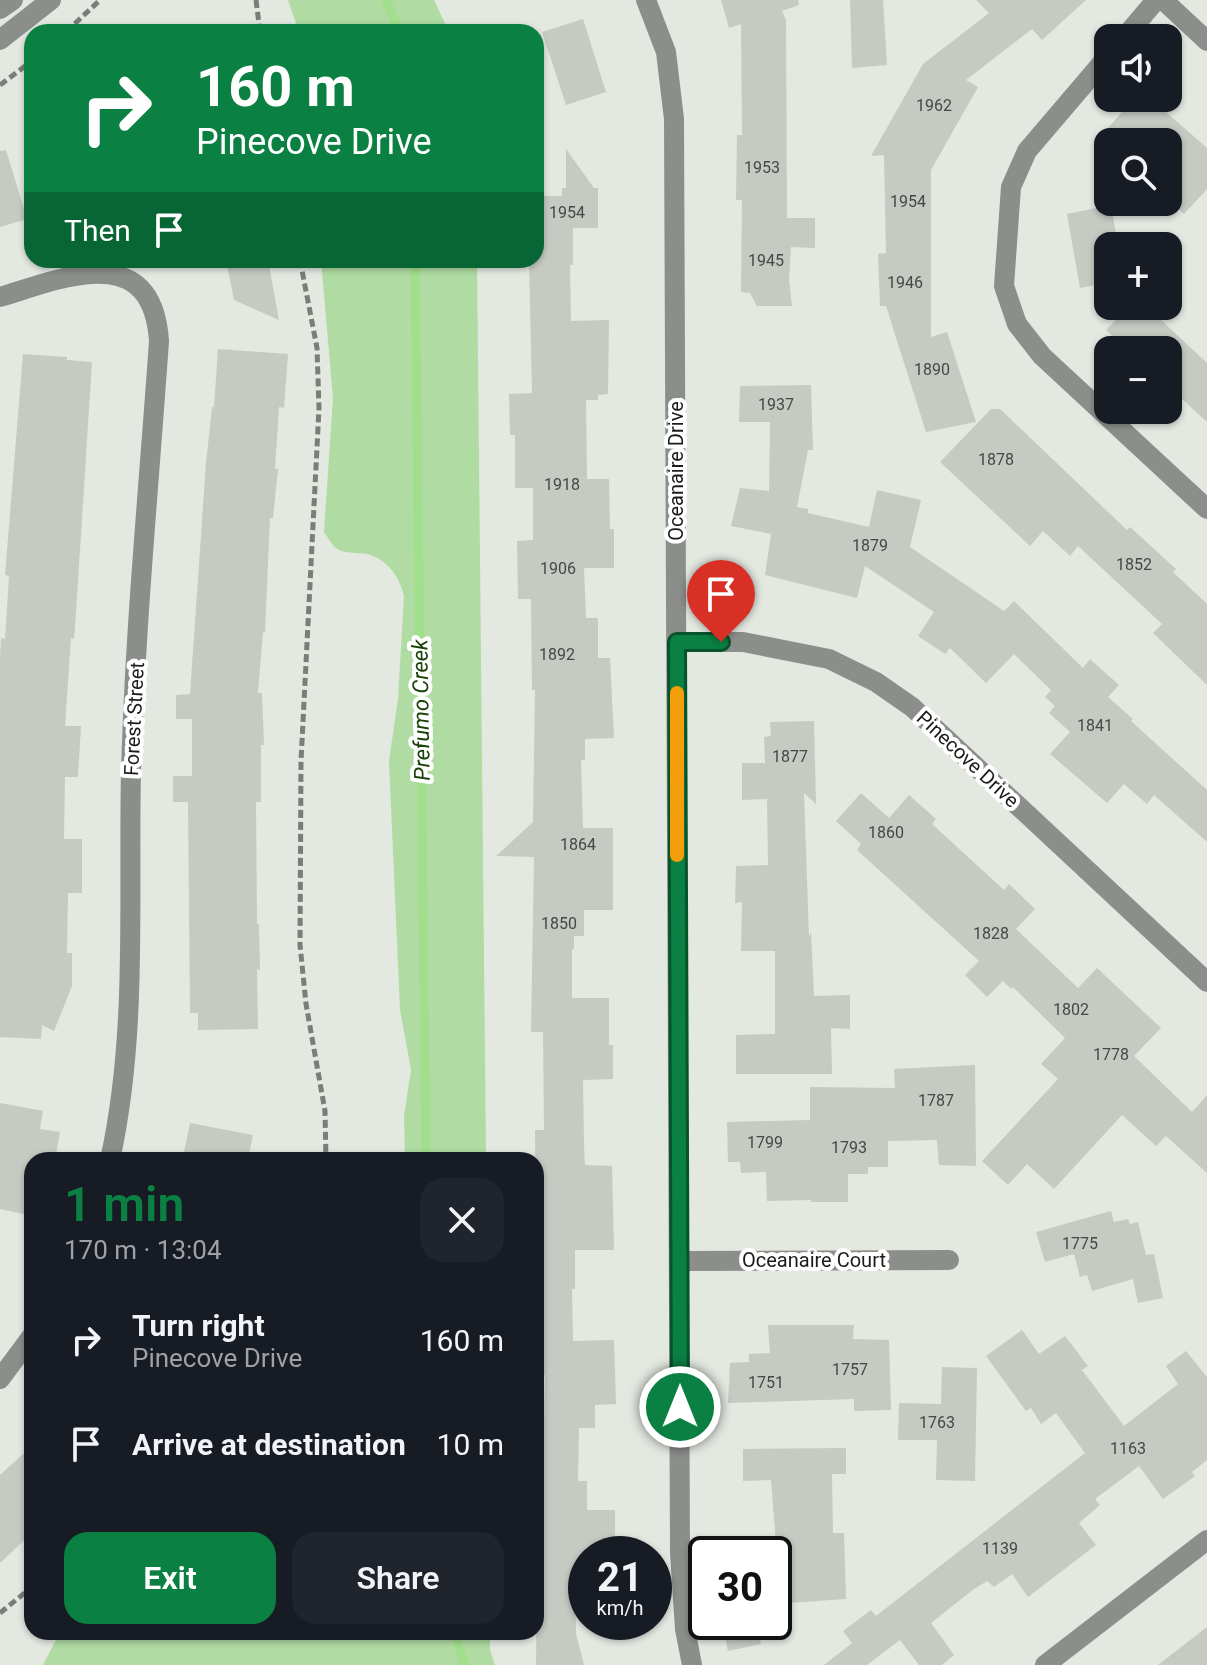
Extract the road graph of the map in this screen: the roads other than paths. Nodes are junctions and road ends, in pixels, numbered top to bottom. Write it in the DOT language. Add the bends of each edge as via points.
graph roads {
  1 [pos="13,0"];
  2 [pos="51,0"];
  3 [pos="646,0"];
  4 [pos="1156,0"];
  5 [pos="1163,0"];
  6 [pos="0,9"];
  7 [pos="1136,24"];
  8 [pos="0,40"];
  9 [pos="1207,41"];
  10 [pos="1094,72"];
  11 [pos="0,297"];
  12 [pos="1207,509"];
  13 [pos="677,642"];
  14 [pos="1207,982"];
  15 [pos="111,1152"];
  16 [pos="949,1260"];
  17 [pos="679,1261"];
  18 [pos="24,1347"];
  19 [pos="0,1379"];
  20 [pos="1207,1540"];
  21 [pos="692,1665"];
  22 [pos="1045,1665"];
  1 -- 6 [label="street"];
  2 -- 8 [label="street"];
  3 -- 13 [label="street, Oceanaire Drive" via="666,52 674,119"];
  4 -- 7 [label="street"];
  5 -- 9 [label="street"];
  10 -- 12 [label="street" via="1027,151 1011,187 1004,286 1017,324 1042,356"];
  11 -- 15 [label="street, Forest Street" via="92,272 106,273 133,284 153,310 159,341 132,740 127,1037"];
  13 -- 14 [label="street, Pinecove Drive" via="743,642 829,659 876,682 912,707"];
  13 -- 17 [label="street, Oceanaire Drive"];
  16 -- 17 [label="street, Oceanaire Court"];
  17 -- 21 [label="street, Oceanaire Drive" via="680,1553"];
  18 -- 19 [label="street"];
  20 -- 22 [label="street"];
}
